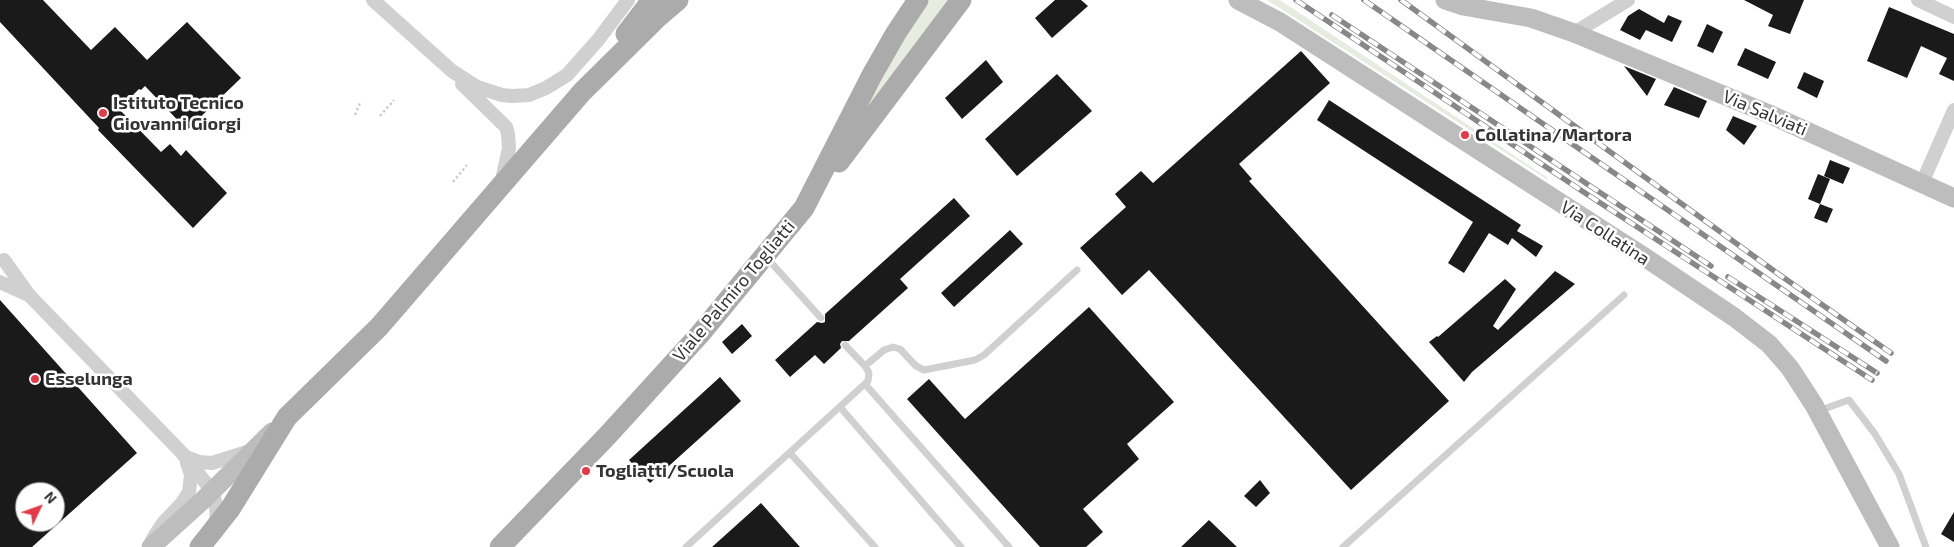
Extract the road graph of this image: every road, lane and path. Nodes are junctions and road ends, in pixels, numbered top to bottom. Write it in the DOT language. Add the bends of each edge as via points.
graph roads {
  1 [pos="372,0"];
  2 [pos="628,0"];
  3 [pos="652,0"];
  4 [pos="678,0"];
  5 [pos="918,0"];
  6 [pos="961,0"];
  7 [pos="1238,0"];
  8 [pos="1445,0"];
  9 [pos="1628,0"];
  10 [pos="1918,0"];
  11 [pos="1489,5"];
  12 [pos="1954,16"];
  13 [pos="1574,33"];
  14 [pos="452,71"];
  15 [pos="582,92"];
  16 [pos="394,100"];
  17 [pos="360,103"];
  18 [pos="1954,110"];
  19 [pos="355,115"];
  20 [pos="380,116"];
  21 [pos="468,165"];
  22 [pos="453,182"];
  23 [pos="1922,183"];
  24 [pos="501,186"];
  25 [pos="1954,198"];
  26 [pos="804,208"];
  27 [pos="765,255"];
  28 [pos="2,257"];
  29 [pos="1077,270"];
  30 [pos="0,277"];
  31 [pos="0,282"];
  32 [pos="29,295"];
  33 [pos="1624,295"];
  34 [pos="821,318"];
  35 [pos="845,345"];
  36 [pos="865,366"];
  37 [pos="865,384"];
  38 [pos="840,407"];
  39 [pos="1817,411"];
  40 [pos="287,416"];
  41 [pos="253,450"];
  42 [pos="790,453"];
  43 [pos="184,455"];
  44 [pos="212,491"];
  45 [pos="217,527"];
  46 [pos="149,547"];
  47 [pos="200,547"];
  48 [pos="500,547"];
  49 [pos="686,547"];
  50 [pos="875,547"];
  51 [pos="961,547"];
  52 [pos="1009,547"];
  53 [pos="1343,547"];
  54 [pos="1890,547"];
  55 [pos="1926,547"];
  1 -- 14 [label="street"];
  2 -- 14 [label="street" via="584,58 546,88 529,94 506,96 477,88"];
  3 -- 15 [label="main road"];
  4 -- 15 [label="main road"];
  5 -- 26 [label="main road, Viale Palmiro Togliatti" via="872,75"];
  6 -- 26 [label="main road"];
  7 -- 39 [label="street, Via Collatina" via="1280,22 1734,318 1779,354"];
  8 -- 11 [label="street, Via Salviati" via="1463,6"];
  9 -- 13 [label="street"];
  10 -- 12 [label="street"];
  11 -- 13 [label="street, Via Salviati"];
  13 -- 23 [label="street, Via Salviati"];
  14 -- 24 [label="street" via="506,128 509,148"];
  15 -- 24 [label="main road"];
  16 -- 20 [label="path"];
  17 -- 19 [label="path"];
  18 -- 23 [label="street"];
  21 -- 22 [label="path"];
  23 -- 25 [label="street, Via Salviati"];
  24 -- 40 [label="main road" via="379,327"];
  26 -- 27 [label="main road, Viale Palmiro Togliatti"];
  27 -- 34 [label="lane"];
  27 -- 48 [label="main road, Viale Palmiro Togliatti" via="700,334"];
  28 -- 30 [label="street" via="4,270"];
  28 -- 32 [label="street"];
  29 -- 36 [label="lane" via="975,360 924,370 893,346"];
  31 -- 32 [label="street"];
  32 -- 43 [label="street"];
  33 -- 53 [label="lane"];
  35 -- 36 [label="lane"];
  36 -- 37 [label="lane" via="869,377"];
  37 -- 38 [label="lane"];
  37 -- 52 [label="lane"];
  38 -- 42 [label="lane"];
  38 -- 51 [label="lane"];
  39 -- 54 [label="street, Via Collatina"];
  39 -- 55 [label="lane" via="1849,400 1875,434 1899,474"];
  40 -- 41 [label="street"];
  40 -- 45 [label="main road"];
  41 -- 43 [label="street" via="212,463 199,462"];
  41 -- 44 [label="street"];
  42 -- 49 [label="lane"];
  42 -- 50 [label="lane"];
  43 -- 44 [label="street"];
  43 -- 46 [label="street" via="191,475 188,492"];
  44 -- 45 [label="street"];
  44 -- 46 [label="street"];
  45 -- 47 [label="main road"];
}
